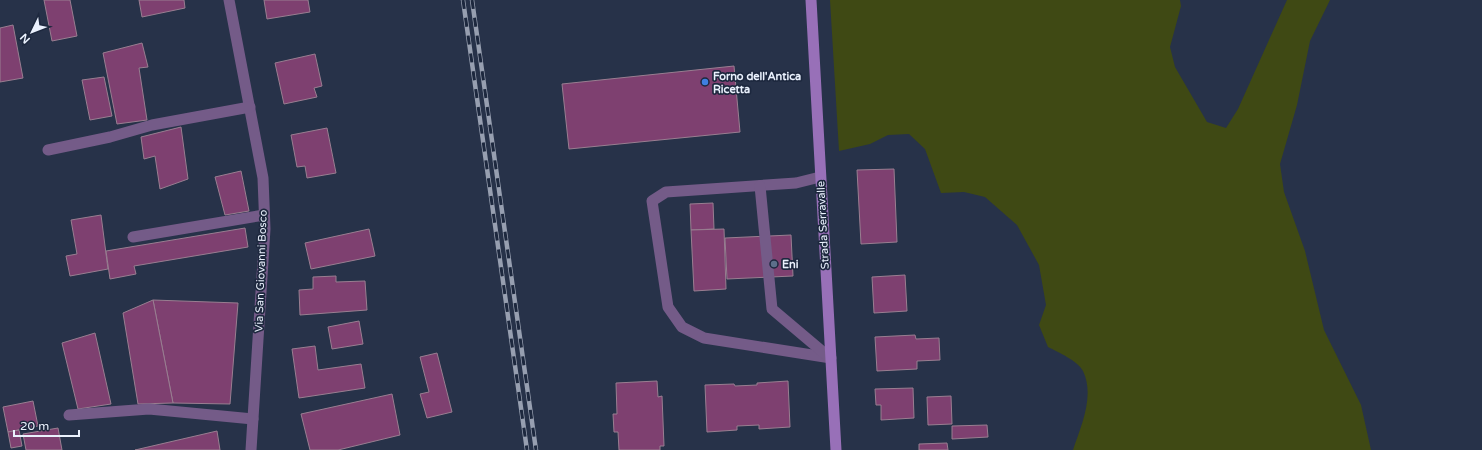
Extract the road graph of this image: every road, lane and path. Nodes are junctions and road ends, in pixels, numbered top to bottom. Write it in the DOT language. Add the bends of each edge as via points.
graph roads {
  1 [pos="229,0"];
  2 [pos="811,0"];
  3 [pos="250,107"];
  4 [pos="48,150"];
  5 [pos="820,177"];
  6 [pos="760,186"];
  7 [pos="264,215"];
  8 [pos="133,237"];
  9 [pos="830,358"];
  10 [pos="69,415"];
  11 [pos="253,420"];
  12 [pos="252,450"];
  13 [pos="836,450"];
  1 -- 3 [label="street, Via San Giovanni Bosco"];
  2 -- 5 [label="main road, Strada Serravalle"];
  3 -- 4 [label="street" via="152,125"];
  3 -- 7 [label="street, Via San Giovanni Bosco" via="263,178"];
  5 -- 6 [label="street" via="796,183"];
  5 -- 9 [label="main road, Strada Serravalle"];
  6 -- 9 [label="street" via="772,309"];
  6 -- 9 [label="street" via="666,192 652,201 668,307 682,327 704,338"];
  7 -- 8 [label="street"];
  7 -- 11 [label="street, Via San Giovanni Bosco"];
  9 -- 13 [label="main road, Strada Serravalle"];
  10 -- 11 [label="street" via="149,409"];
  11 -- 12 [label="street, Via San Giovanni Bosco"];
}
